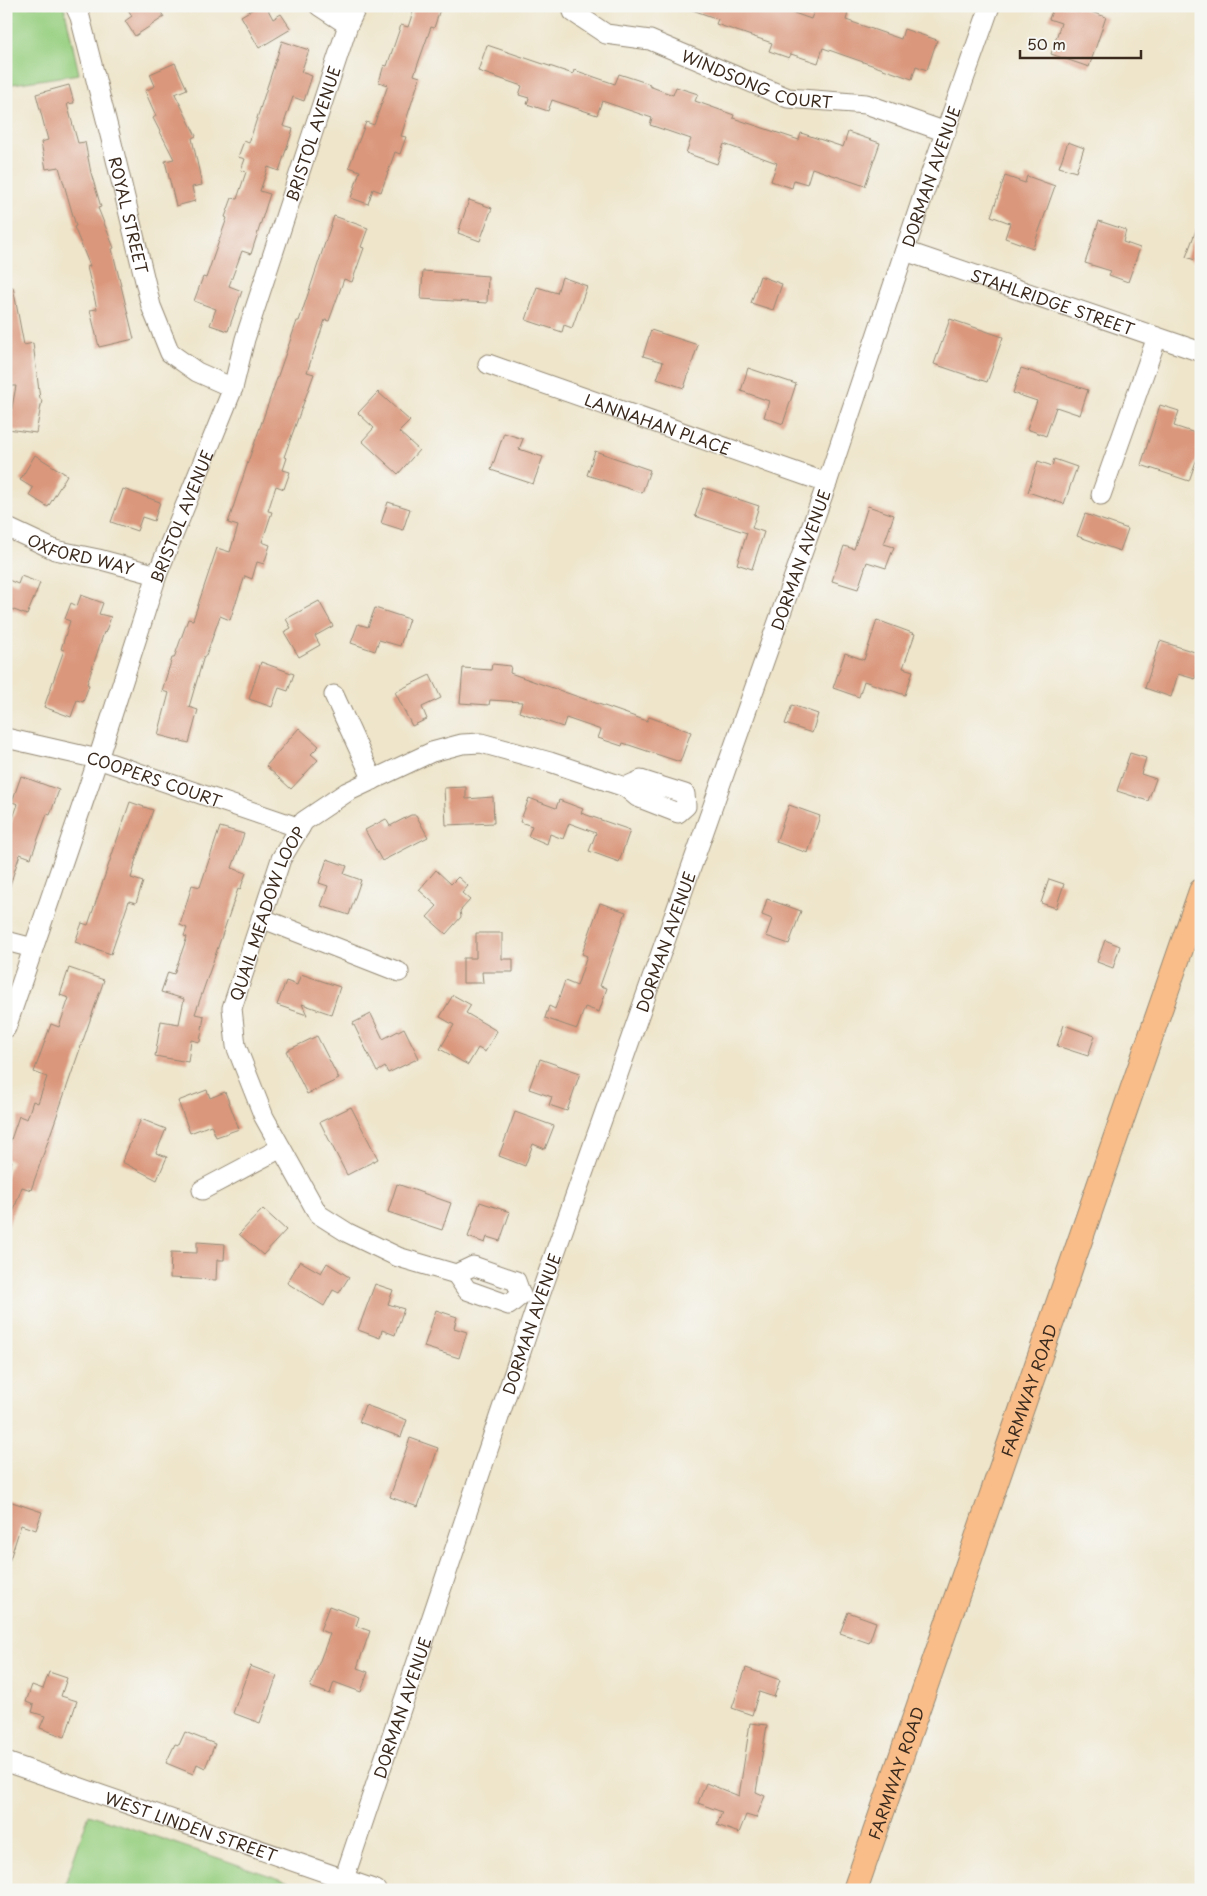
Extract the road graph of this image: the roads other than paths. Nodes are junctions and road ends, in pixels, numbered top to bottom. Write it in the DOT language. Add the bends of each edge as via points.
graph roads {
  1 [pos="75,6"];
  2 [pos="319,6"];
  3 [pos="357,6"];
  4 [pos="990,6"];
  5 [pos="573,12"];
  6 [pos="348,25"];
  7 [pos="946,132"];
  8 [pos="905,251"];
  9 [pos="1157,337"];
  10 [pos="1201,352"];
  11 [pos="488,364"];
  12 [pos="233,388"];
  13 [pos="827,483"];
  14 [pos="1101,495"];
  15 [pos="6,527"];
  16 [pos="157,575"];
  17 [pos="334,695"];
  18 [pos="6,738"];
  19 [pos="98,759"];
  20 [pos="373,780"];
  21 [pos="710,816"];
  22 [pos="300,828"];
  23 [pos="1201,890"];
  24 [pos="261,918"];
  25 [pos="6,941"];
  26 [pos="33,948"];
  27 [pos="399,972"];
  28 [pos="6,1028"];
  29 [pos="281,1148"];
  30 [pos="202,1190"];
  31 [pos="530,1298"];
  32 [pos="6,1762"];
  33 [pos="344,1879"];
  34 [pos="376,1890"];
  35 [pos="855,1890"];
  1 -- 12 [label="street, ROYAL STREET" via="109,129 151,306 167,345 170,352 197,372"];
  2 -- 6 [label="street"];
  3 -- 6 [label="street, BRISTOL AVENUE"];
  4 -- 7 [label="street, DORMAN AVENUE"];
  5 -- 7 [label="street, WINDSONG COURT" via="606,34 650,40 788,98 866,104"];
  6 -- 12 [label="street, BRISTOL AVENUE" via="245,339"];
  7 -- 8 [label="street, DORMAN AVENUE"];
  8 -- 9 [label="street, STAHLRIDGE STREET"];
  8 -- 13 [label="street, DORMAN AVENUE"];
  9 -- 10 [label="street, STAHLRIDGE STREET"];
  9 -- 14 [label="street"];
  11 -- 13 [label="street, LANNAHAN PLACE"];
  12 -- 16 [label="street, BRISTOL AVENUE"];
  13 -- 21 [label="street, DORMAN AVENUE"];
  15 -- 16 [label="street, OXFORD WAY" via="55,550"];
  16 -- 19 [label="street, BRISTOL AVENUE"];
  17 -- 20 [label="street"];
  18 -- 19 [label="street, COOPERS COURT"];
  19 -- 22 [label="street, COOPERS COURT"];
  19 -- 26 [label="street, BRISTOL AVENUE"];
  20 -- 21 [label="street, QUAIL MEADOW LOOP" via="432,752 481,742 625,786 641,780 685,794 686,806"];
  20 -- 22 [label="street, QUAIL MEADOW LOOP" via="347,792 304,821"];
  21 -- 31 [label="street, DORMAN AVENUE"];
  22 -- 24 [label="street, QUAIL MEADOW LOOP" via="281,859"];
  23 -- 35 [label="main road, FARMWAY ROAD"];
  24 -- 27 [label="street"];
  24 -- 29 [label="street, QUAIL MEADOW LOOP" via="232,1008 236,1046 264,1117"];
  25 -- 26 [label="street"];
  26 -- 28 [label="street, BRISTOL AVENUE"];
  29 -- 30 [label="street"];
  29 -- 31 [label="street, QUAIL MEADOW LOOP" via="318,1214 348,1233 398,1257 456,1274 473,1266 508,1278 516,1281"];
  31 -- 33 [label="street, DORMAN AVENUE"];
  32 -- 33 [label="street, WEST LINDEN STREET"];
  33 -- 34 [label="street, WEST LINDEN STREET"];
}
